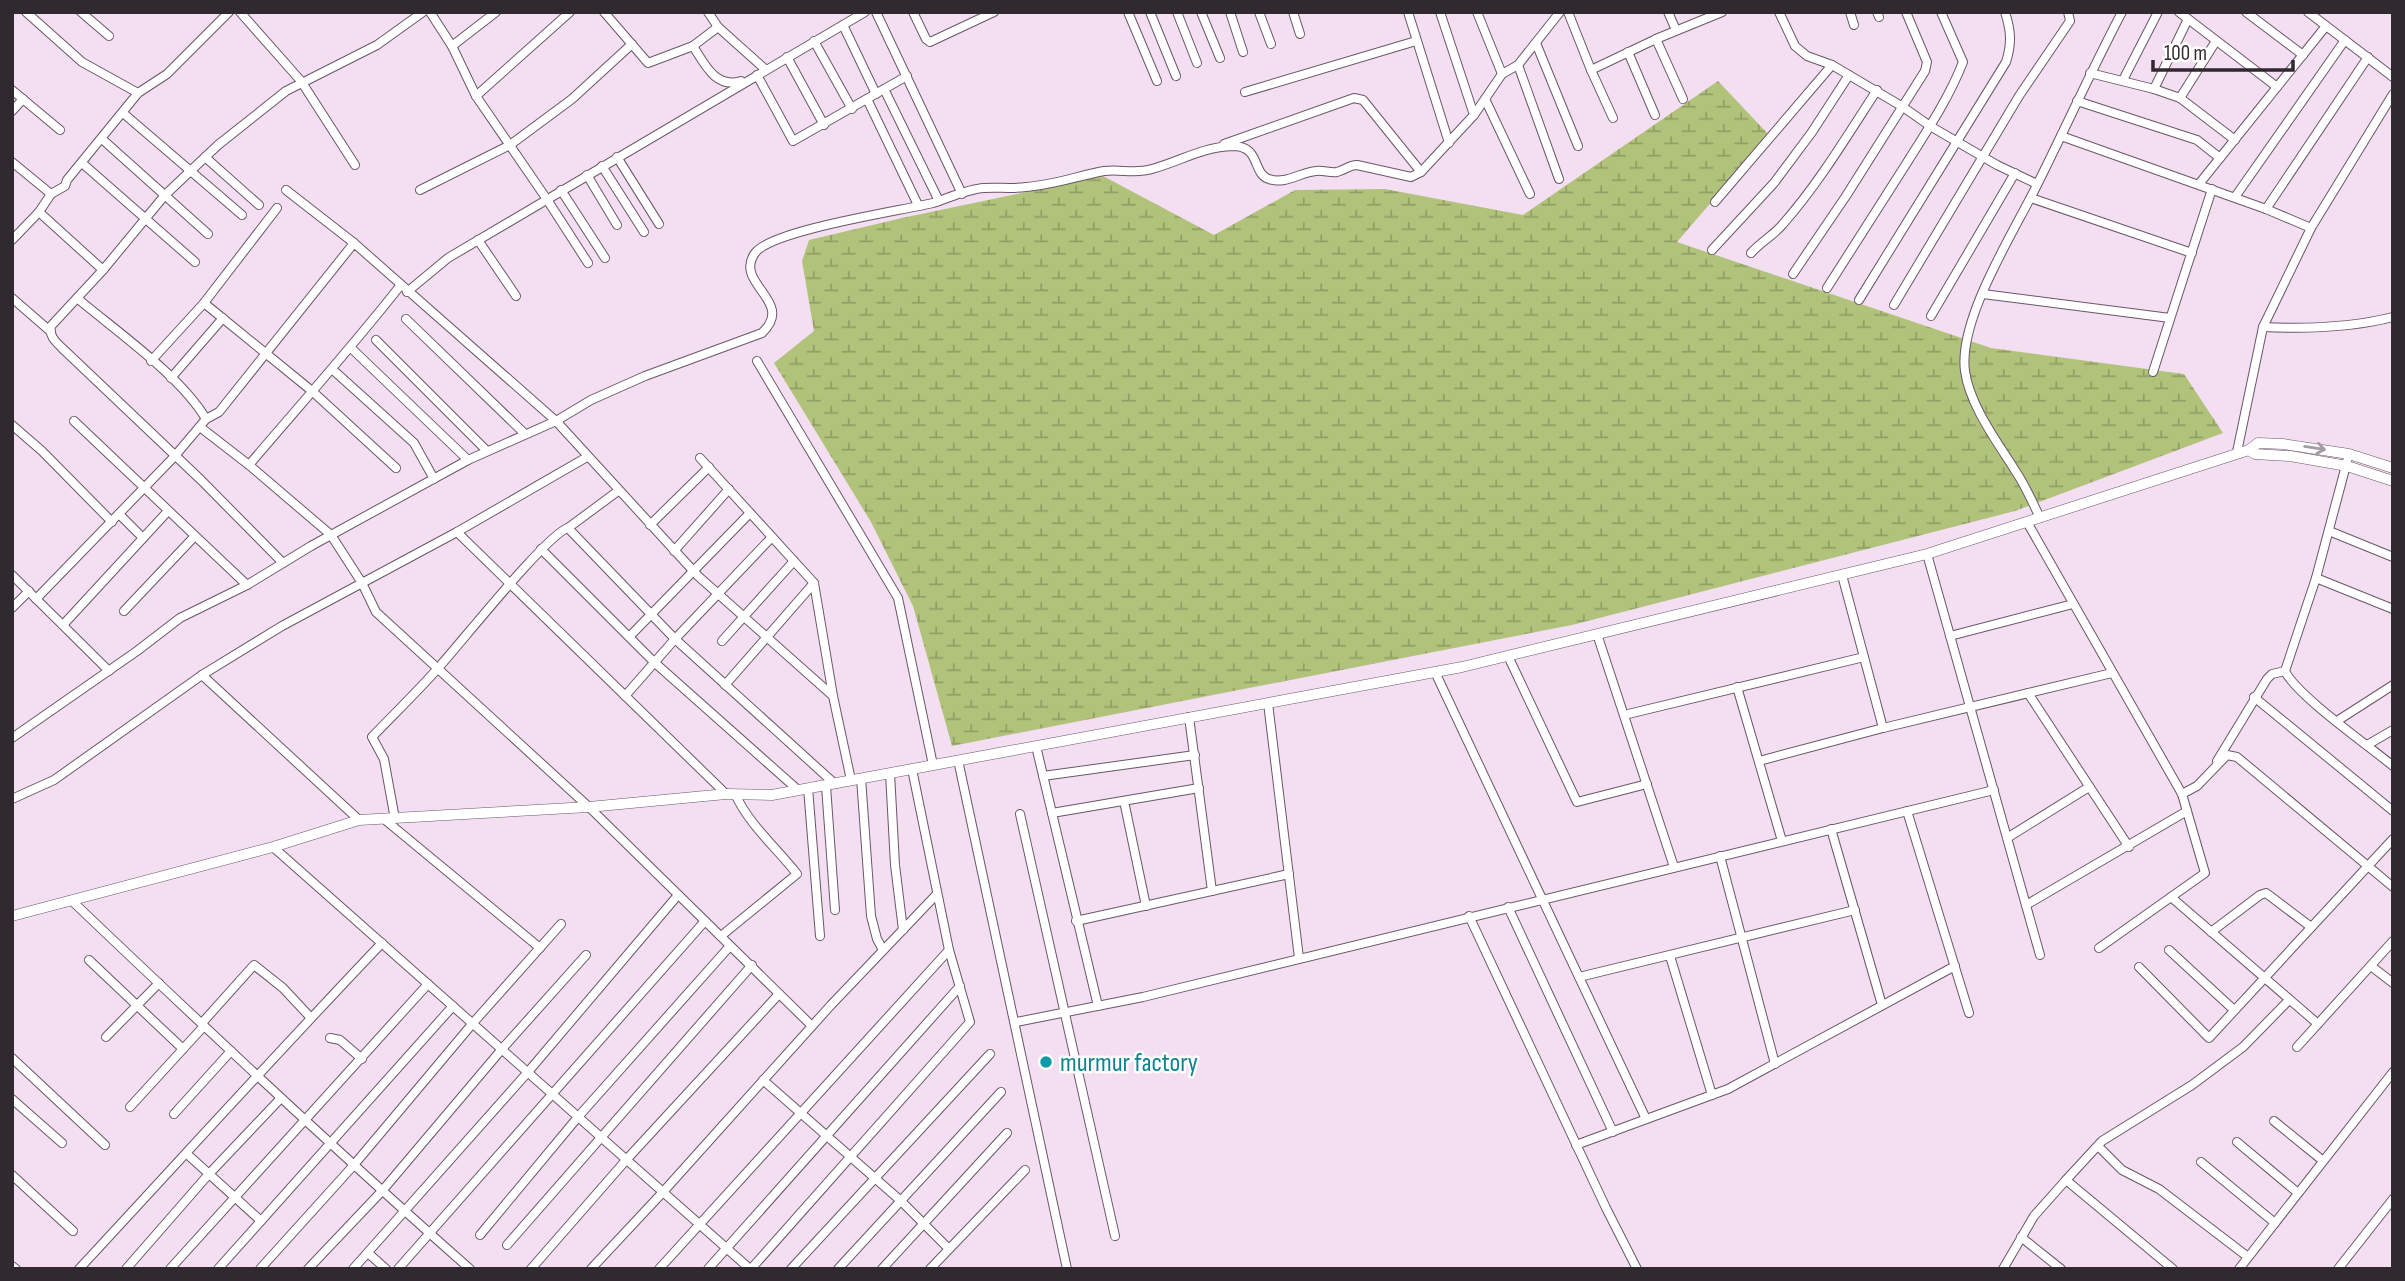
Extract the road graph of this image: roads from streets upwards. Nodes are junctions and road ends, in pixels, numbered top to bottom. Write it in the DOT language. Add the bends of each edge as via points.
graph roads {
  1 [pos="26,12"];
  2 [pos="81,12"];
  3 [pos="229,12"];
  4 [pos="240,12"];
  5 [pos="424,12"];
  6 [pos="430,12"];
  7 [pos="496,12"];
  8 [pos="570,12"];
  9 [pos="604,12"];
  10 [pos="708,12"];
  11 [pos="864,12"];
  12 [pos="876,12"];
  13 [pos="914,12"];
  14 [pos="994,12"];
  15 [pos="1128,12"];
  16 [pos="1150,12"];
  17 [pos="1177,12"];
  18 [pos="1201,12"];
  19 [pos="1230,12"];
  20 [pos="1259,12"];
  21 [pos="1293,12"];
  22 [pos="1408,12"];
  23 [pos="1440,12"];
  24 [pos="1477,12"];
  25 [pos="1548,12"];
  26 [pos="1560,12"];
  27 [pos="1568,12"];
  28 [pos="1668,12"];
  29 [pos="1721,12"];
  30 [pos="1779,12"];
  31 [pos="1850,12"];
  32 [pos="1906,12"];
  33 [pos="1941,12"];
  34 [pos="2005,12"];
  35 [pos="2068,12"];
  36 [pos="2122,12"];
  37 [pos="2158,12"];
  38 [pos="2179,12"];
  39 [pos="2246,12"];
  40 [pos="2308,12"];
  41 [pos="1702,16"];
  42 [pos="2188,19"];
  43 [pos="1552,22"];
  44 [pos="843,25"];
  45 [pos="1854,25"];
  46 [pos="2326,26"];
  47 [pos="718,27"];
  48 [pos="1676,30"];
  49 [pos="1300,34"];
  50 [pos="110,36"];
  51 [pos="1656,39"];
  52 [pos="1416,40"];
  53 [pos="2345,40"];
  54 [pos="814,41"];
  55 [pos="2216,41"];
  56 [pos="1536,43"];
  57 [pos="632,44"];
  58 [pos="1271,44"];
  59 [pos="452,46"];
  60 [pos="693,46"];
  61 [pos="1243,52"];
  62 [pos="1628,52"];
  63 [pos="2303,55"];
  64 [pos="787,57"];
  65 [pos="1220,58"];
  66 [pos="2368,58"];
  67 [pos="1197,63"];
  68 [pos="1518,65"];
  69 [pos="1832,65"];
  70 [pos="766,70"];
  71 [pos="1591,70"];
  72 [pos="2090,73"];
  73 [pos="1502,74"];
  74 [pos="757,75"];
  75 [pos="1849,75"];
  76 [pos="907,76"];
  77 [pos="1176,76"];
  78 [pos="2393,77"];
  79 [pos="1157,80"];
  80 [pos="2123,80"];
  81 [pos="301,81"];
  82 [pos="2277,87"];
  83 [pos="2154,89"];
  84 [pos="12,90"];
  85 [pos="1877,90"];
  86 [pos="880,91"];
  87 [pos="1245,92"];
  88 [pos="138,93"];
  89 [pos="2393,94"];
  90 [pos="476,96"];
  91 [pos="2180,98"];
  92 [pos="23,99"];
  93 [pos="867,99"];
  94 [pos="1485,99"];
  95 [pos="1683,99"];
  96 [pos="2077,101"];
  97 [pos="1903,107"];
  98 [pos="852,109"];
  99 [pos="12,111"];
  100 [pos="123,113"];
  101 [pos="1474,115"];
  102 [pos="1655,115"];
  103 [pos="1614,118"];
  104 [pos="824,125"];
  105 [pos="1930,126"];
  106 [pos="60,130"];
  107 [pos="2061,136"];
  108 [pos="102,139"];
  109 [pos="2235,140"];
  110 [pos="1958,142"];
  111 [pos="1449,143"];
  112 [pos="510,145"];
  113 [pos="1578,146"];
  114 [pos="1211,148"];
  115 [pos="1983,156"];
  116 [pos="205,157"];
  117 [pos="617,158"];
  118 [pos="2220,158"];
  119 [pos="12,162"];
  120 [pos="82,163"];
  121 [pos="355,165"];
  122 [pos="602,166"];
  123 [pos="191,170"];
  124 [pos="1421,173"];
  125 [pos="2015,173"];
  126 [pos="587,175"];
  127 [pos="1559,179"];
  128 [pos="2038,184"];
  129 [pos="2199,184"];
  130 [pos="2211,189"];
  131 [pos="286,190"];
  132 [pos="420,190"];
  133 [pos="561,190"];
  134 [pos="51,194"];
  135 [pos="962,194"];
  136 [pos="1530,194"];
  137 [pos="165,195"];
  138 [pos="2235,197"];
  139 [pos="546,198"];
  140 [pos="2031,198"];
  141 [pos="939,201"];
  142 [pos="1715,202"];
  143 [pos="259,205"];
  144 [pos="918,205"];
  145 [pos="277,208"];
  146 [pos="2266,209"];
  147 [pos="39,212"];
  148 [pos="242,215"];
  149 [pos="144,219"];
  150 [pos="659,224"];
  151 [pos="617,225"];
  152 [pos="2311,228"];
  153 [pos="644,232"];
  154 [pos="208,234"];
  155 [pos="12,240"];
  156 [pos="478,240"];
  157 [pos="354,243"];
  158 [pos="1712,250"];
  159 [pos="1751,253"];
  160 [pos="2192,253"];
  161 [pos="605,258"];
  162 [pos="194,262"];
  163 [pos="588,263"];
  164 [pos="103,270"];
  165 [pos="1793,274"];
  166 [pos="1827,288"];
  167 [pos="404,289"];
  168 [pos="1983,294"];
  169 [pos="516,296"];
  170 [pos="12,298"];
  171 [pos="77,298"];
  172 [pos="1859,300"];
  173 [pos="204,303"];
  174 [pos="1894,305"];
  175 [pos="1931,316"];
  176 [pos="2393,317"];
  177 [pos="223,318"];
  178 [pos="2170,318"];
  179 [pos="406,319"];
  180 [pos="2263,327"];
  181 [pos="50,331"];
  182 [pos="376,340"];
  183 [pos="351,348"];
  184 [pos="266,352"];
  185 [pos="151,361"];
  186 [pos="757,361"];
  187 [pos="332,369"];
  188 [pos="2153,372"];
  189 [pos="172,378"];
  190 [pos="312,391"];
  191 [pos="206,419"];
  192 [pos="74,421"];
  193 [pos="556,421"];
  194 [pos="12,425"];
  195 [pos="200,427"];
  196 [pos="525,434"];
  197 [pos="2249,450"];
  198 [pos="486,451"];
  199 [pos="2237,452"];
  200 [pos="2349,454"];
  201 [pos="174,457"];
  202 [pos="587,457"];
  203 [pos="700,458"];
  204 [pos="468,460"];
  205 [pos="249,465"];
  206 [pos="2347,466"];
  207 [pos="709,467"];
  208 [pos="396,468"];
  209 [pos="2393,468"];
  210 [pos="434,478"];
  211 [pos="2393,481"];
  212 [pos="144,488"];
  213 [pos="729,489"];
  214 [pos="618,491"];
  215 [pos="168,511"];
  216 [pos="750,513"];
  217 [pos="116,518"];
  218 [pos="2040,518"];
  219 [pos="2027,522"];
  220 [pos="650,525"];
  221 [pos="568,528"];
  222 [pos="2329,531"];
  223 [pos="457,532"];
  224 [pos="331,535"];
  225 [pos="194,537"];
  226 [pos="772,537"];
  227 [pos="143,538"];
  228 [pos="541,550"];
  229 [pos="674,551"];
  230 [pos="1927,554"];
  231 [pos="2393,557"];
  232 [pos="794,561"];
  233 [pos="283,563"];
  234 [pos="692,570"];
  235 [pos="12,575"];
  236 [pos="1842,575"];
  237 [pos="2316,578"];
  238 [pos="362,583"];
  239 [pos="814,583"];
  240 [pos="247,585"];
  241 [pos="511,585"];
  242 [pos="29,592"];
  243 [pos="717,594"];
  244 [pos="36,599"];
  245 [pos="2073,604"];
  246 [pos="12,608"];
  247 [pos="2393,609"];
  248 [pos="124,611"];
  249 [pos="650,615"];
  250 [pos="744,617"];
  251 [pos="62,625"];
  252 [pos="1597,634"];
  253 [pos="630,636"];
  254 [pos="1951,636"];
  255 [pos="768,638"];
  256 [pos="675,639"];
  257 [pos="722,641"];
  258 [pos="1508,656"];
  259 [pos="1864,657"];
  260 [pos="654,663"];
  261 [pos="438,668"];
  262 [pos="108,671"];
  263 [pos="2285,671"];
  264 [pos="1435,672"];
  265 [pos="2112,673"];
  266 [pos="202,675"];
  267 [pos="725,685"];
  268 [pos="2393,685"];
  269 [pos="1737,687"];
  270 [pos="2028,693"];
  271 [pos="625,696"];
  272 [pos="833,696"];
  273 [pos="2255,697"];
  274 [pos="1268,703"];
  275 [pos="1970,707"];
  276 [pos="1624,715"];
  277 [pos="1189,717"];
  278 [pos="2337,721"];
  279 [pos="1883,728"];
  280 [pos="2393,730"];
  281 [pos="12,738"];
  282 [pos="1036,746"];
  283 [pos="2367,746"];
  284 [pos="1195,755"];
  285 [pos="958,760"];
  286 [pos="1759,761"];
  287 [pos="933,765"];
  288 [pos="2393,766"];
  289 [pos="912,769"];
  290 [pos="2211,772"];
  291 [pos="890,773"];
  292 [pos="1043,776"];
  293 [pos="856,779"];
  294 [pos="1647,784"];
  295 [pos="830,785"];
  296 [pos="2089,787"];
  297 [pos="1199,788"];
  298 [pos="803,789"];
  299 [pos="1994,790"];
  300 [pos="731,794"];
  301 [pos="2182,794"];
  302 [pos="12,799"];
  303 [pos="1124,801"];
  304 [pos="589,807"];
  305 [pos="1907,811"];
  306 [pos="2187,811"];
  307 [pos="2393,811"];
  308 [pos="1052,813"];
  309 [pos="1020,814"];
  310 [pos="384,819"];
  311 [pos="395,819"];
  312 [pos="359,820"];
  313 [pos="1831,829"];
  314 [pos="2007,838"];
  315 [pos="2393,839"];
  316 [pos="1782,841"];
  317 [pos="273,847"];
  318 [pos="2129,847"];
  319 [pos="1720,856"];
  320 [pos="2367,866"];
  321 [pos="1674,867"];
  322 [pos="1289,873"];
  323 [pos="2393,887"];
  324 [pos="1212,891"];
  325 [pos="937,894"];
  326 [pos="678,895"];
  327 [pos="2171,897"];
  328 [pos="1542,899"];
  329 [pos="71,900"];
  330 [pos="2026,905"];
  331 [pos="1146,906"];
  332 [pos="1508,907"];
  333 [pos="835,910"];
  334 [pos="1855,910"];
  335 [pos="12,916"];
  336 [pos="1469,916"];
  337 [pos="705,921"];
  338 [pos="1076,921"];
  339 [pos="561,924"];
  340 [pos="2311,927"];
  341 [pos="903,930"];
  342 [pos="2211,932"];
  343 [pos="721,936"];
  344 [pos="820,936"];
  345 [pos="1742,938"];
  346 [pos="2393,942"];
  347 [pos="382,943"];
  348 [pos="730,946"];
  349 [pos="540,948"];
  350 [pos="2099,948"];
  351 [pos="883,950"];
  352 [pos="949,950"];
  353 [pos="2169,950"];
  354 [pos="2040,954"];
  355 [pos="586,955"];
  356 [pos="1670,956"];
  357 [pos="1299,958"];
  358 [pos="89,960"];
  359 [pos="751,966"];
  360 [pos="1955,966"];
  361 [pos="2371,966"];
  362 [pos="2139,967"];
  363 [pos="1579,977"];
  364 [pos="2264,978"];
  365 [pos="159,983"];
  366 [pos="2393,983"];
  367 [pos="428,984"];
  368 [pos="960,986"];
  369 [pos="779,994"];
  370 [pos="2289,1000"];
  371 [pos="1882,1005"];
  372 [pos="136,1006"];
  373 [pos="453,1006"];
  374 [pos="1098,1006"];
  375 [pos="2234,1010"];
  376 [pos="1065,1012"];
  377 [pos="1969,1013"];
  378 [pos="311,1017"];
  379 [pos="1016,1022"];
  380 [pos="473,1023"];
  381 [pos="2318,1024"];
  382 [pos="204,1026"];
  383 [pos="811,1026"];
  384 [pos="106,1037"];
  385 [pos="330,1038"];
  386 [pos="2297,1047"];
  387 [pos="183,1049"];
  388 [pos="502,1049"];
  389 [pos="231,1051"];
  390 [pos="990,1054"];
  391 [pos="12,1058"];
  392 [pos="362,1059"];
  393 [pos="1775,1064"];
  394 [pos="528,1072"];
  395 [pos="2393,1072"];
  396 [pos="256,1075"];
  397 [pos="763,1080"];
  398 [pos="1000,1092"];
  399 [pos="554,1095"];
  400 [pos="1712,1095"];
  401 [pos="281,1098"];
  402 [pos="12,1099"];
  403 [pos="130,1107"];
  404 [pos="801,1113"];
  405 [pos="174,1114"];
  406 [pos="579,1117"];
  407 [pos="1646,1119"];
  408 [pos="306,1121"];
  409 [pos="2274,1121"];
  410 [pos="1613,1132"];
  411 [pos="1007,1133"];
  412 [pos="825,1136"];
  413 [pos="602,1138"];
  414 [pos="2237,1142"];
  415 [pos="62,1143"];
  416 [pos="329,1144"];
  417 [pos="105,1145"];
  418 [pos="1576,1145"];
  419 [pos="2098,1146"];
  420 [pos="187,1154"];
  421 [pos="850,1157"];
  422 [pos="627,1159"];
  423 [pos="2322,1160"];
  424 [pos="2201,1162"];
  425 [pos="353,1166"];
  426 [pos="1025,1170"];
  427 [pos="12,1175"];
  428 [pos="208,1175"];
  429 [pos="875,1178"];
  430 [pos="2066,1180"];
  431 [pos="382,1191"];
  432 [pos="663,1192"];
  433 [pos="2298,1193"];
  434 [pos="233,1197"];
  435 [pos="2393,1199"];
  436 [pos="901,1201"];
  437 [pos="406,1211"];
  438 [pos="261,1221"];
  439 [pos="700,1223"];
  440 [pos="924,1223"];
  441 [pos="2275,1223"];
  442 [pos="73,1231"];
  443 [pos="429,1233"];
  444 [pos="480,1235"];
  445 [pos="1115,1236"];
  446 [pos="2021,1237"];
  447 [pos="507,1245"];
  448 [pos="728,1248"];
  449 [pos="949,1249"];
  450 [pos="368,1253"];
  451 [pos="2248,1257"];
  452 [pos="79,1269"];
  453 [pos="126,1269"];
  454 [pos="170,1269"];
  455 [pos="218,1269"];
  456 [pos="260,1269"];
  457 [pos="308,1269"];
  458 [pos="353,1269"];
  459 [pos="386,1269"];
  460 [pos="398,1269"];
  461 [pos="470,1269"];
  462 [pos="531,1269"];
  463 [pos="590,1269"];
  464 [pos="660,1269"];
  465 [pos="708,1269"];
  466 [pos="750,1269"];
  467 [pos="792,1269"];
  468 [pos="838,1269"];
  469 [pos="881,1269"];
  470 [pos="930,1269"];
  471 [pos="1067,1269"];
  472 [pos="1637,1269"];
  473 [pos="2003,1269"];
  474 [pos="2061,1269"];
  475 [pos="2173,1269"];
  476 [pos="2239,1269"];
  477 [pos="2338,1269"];
  1 -- 88 [label="street" via="82,62"];
  2 -- 50 [label="street"];
  3 -- 88 [label="street" via="167,74"];
  4 -- 81 [label="street"];
  5 -- 81 [label="street" via="377,45"];
  6 -- 59 [label="street"];
  7 -- 59 [label="street"];
  8 -- 90 [label="street"];
  9 -- 57 [label="street"];
  10 -- 47 [label="street"];
  11 -- 44 [label="street"];
  12 -- 76 [label="street"];
  13 -- 14 [label="street" via="930,42"];
  15 -- 79 [label="street"];
  16 -- 77 [label="street"];
  17 -- 67 [label="street"];
  18 -- 65 [label="street"];
  19 -- 61 [label="street"];
  20 -- 58 [label="street"];
  21 -- 49 [label="street"];
  22 -- 52 [label="street"];
  23 -- 101 [label="street"];
  24 -- 73 [label="street"];
  25 -- 43 [label="street"];
  26 -- 43 [label="street"];
  27 -- 71 [label="street"];
  28 -- 48 [label="street"];
  29 -- 41 [label="street"];
  30 -- 69 [label="street" via="1795,46"];
  31 -- 45 [label="street"];
  32 -- 97 [label="street" via="1927,62"];
  33 -- 105 [label="street" via="1963,62"];
  34 -- 110 [label="street" via="2011,47 2006,62"];
  35 -- 115 [label="street" via="2070,22"];
  36 -- 72 [label="street"];
  37 -- 80 [label="street"];
  38 -- 42 [label="street"];
  39 -- 63 [label="street"];
  40 -- 46 [label="street"];
  41 -- 48 [label="street"];
  42 -- 55 [label="street"];
  42 -- 83 [label="street"];
  43 -- 56 [label="street"];
  44 -- 54 [label="street"];
  44 -- 86 [label="street"];
  46 -- 53 [label="street"];
  46 -- 63 [label="street"];
  47 -- 60 [label="street"];
  47 -- 70 [label="street"];
  48 -- 51 [label="street"];
  51 -- 62 [label="street"];
  51 -- 95 [label="street"];
  52 -- 87 [label="street"];
  52 -- 111 [label="street"];
  53 -- 66 [label="street"];
  53 -- 138 [label="street"];
  54 -- 64 [label="street"];
  54 -- 98 [label="street"];
  55 -- 82 [label="street"];
  55 -- 91 [label="street"];
  56 -- 68 [label="street"];
  56 -- 113 [label="street"];
  57 -- 60 [label="street" via="648,63"];
  57 -- 112 [label="street" via="572,99"];
  59 -- 90 [label="street"];
  60 -- 74 [label="street" via="719,81 731,84"];
  62 -- 71 [label="street"];
  62 -- 102 [label="street"];
  63 -- 82 [label="street"];
  64 -- 70 [label="street"];
  64 -- 104 [label="street"];
  66 -- 78 [label="street"];
  66 -- 146 [label="street"];
  68 -- 73 [label="street"];
  68 -- 127 [label="street"];
  69 -- 75 [label="street"];
  69 -- 142 [label="street"];
  70 -- 74 [label="street"];
  71 -- 103 [label="street"];
  72 -- 80 [label="street"];
  72 -- 96 [label="street"];
  73 -- 94 [label="street"];
  74 -- 104 [label="street" via="793,141"];
  74 -- 117 [label="street"];
  75 -- 85 [label="street"];
  75 -- 158 [label="street" via="1774,183"];
  76 -- 86 [label="street"];
  76 -- 135 [label="street"];
  80 -- 83 [label="street"];
  81 -- 116 [label="street"];
  81 -- 121 [label="street"];
  82 -- 109 [label="street"];
  83 -- 91 [label="street"];
  84 -- 92 [label="street"];
  85 -- 97 [label="street"];
  85 -- 159 [label="street" via="1789,218"];
  86 -- 93 [label="street"];
  86 -- 141 [label="street"];
  88 -- 100 [label="street"];
  89 -- 152 [label="street"];
  90 -- 112 [label="street"];
  91 -- 109 [label="street"];
  92 -- 99 [label="street"];
  92 -- 106 [label="street"];
  93 -- 98 [label="street"];
  93 -- 144 [label="street"];
  94 -- 101 [label="street"];
  94 -- 136 [label="street"];
  96 -- 107 [label="street"];
  96 -- 118 [label="street" via="2197,140"];
  97 -- 105 [label="street"];
  97 -- 165 [label="street"];
  98 -- 104 [label="street"];
  100 -- 108 [label="street"];
  100 -- 123 [label="street"];
  101 -- 111 [label="street"];
  105 -- 110 [label="street"];
  105 -- 166 [label="street"];
  107 -- 128 [label="street"];
  107 -- 129 [label="street"];
  108 -- 120 [label="street"];
  108 -- 137 [label="street"];
  109 -- 118 [label="street"];
  110 -- 115 [label="street"];
  110 -- 172 [label="street"];
  111 -- 124 [label="street"];
  112 -- 132 [label="street"];
  112 -- 139 [label="street"];
  114 -- 124 [label="street" via="1244,148 1266,179 1272,180 1317,171 1338,172 1351,165 1411,177"];
  114 -- 124 [label="street" via="1354,98 1363,100"];
  114 -- 135 [label="street" via="1138,172 1116,170"];
  115 -- 125 [label="street"];
  115 -- 174 [label="street"];
  116 -- 123 [label="street"];
  116 -- 143 [label="street"];
  117 -- 122 [label="street"];
  117 -- 150 [label="street"];
  118 -- 129 [label="street"];
  119 -- 134 [label="street"];
  120 -- 134 [label="street" via="65,186"];
  120 -- 149 [label="street"];
  122 -- 126 [label="street"];
  122 -- 153 [label="street"];
  123 -- 137 [label="street"];
  123 -- 148 [label="street"];
  125 -- 128 [label="street"];
  125 -- 175 [label="street"];
  126 -- 133 [label="street"];
  126 -- 151 [label="street"];
  128 -- 140 [label="street"];
  129 -- 130 [label="street"];
  130 -- 138 [label="street"];
  130 -- 160 [label="street"];
  131 -- 157 [label="street"];
  133 -- 139 [label="street"];
  133 -- 161 [label="street"];
  134 -- 147 [label="street"];
  135 -- 141 [label="street"];
  137 -- 149 [label="street"];
  137 -- 154 [label="street"];
  138 -- 146 [label="street"];
  139 -- 156 [label="street"];
  139 -- 163 [label="street"];
  140 -- 160 [label="street"];
  140 -- 168 [label="street"];
  141 -- 144 [label="street"];
  144 -- 193 [label="street" via="768,243 755,253 750,265 773,313 761,332 645,376"];
  145 -- 173 [label="street"];
  146 -- 152 [label="street"];
  147 -- 155 [label="street"];
  147 -- 164 [label="street"];
  149 -- 162 [label="street"];
  149 -- 164 [label="street"];
  152 -- 180 [label="street"];
  156 -- 167 [label="street"];
  156 -- 169 [label="street"];
  157 -- 167 [label="street"];
  157 -- 184 [label="street"];
  160 -- 178 [label="street"];
  164 -- 171 [label="street"];
  167 -- 183 [label="street"];
  167 -- 193 [label="street"];
  168 -- 178 [label="street"];
  168 -- 218 [label="street" via="1964,355 1969,388"];
  170 -- 181 [label="street"];
  171 -- 181 [label="street"];
  171 -- 185 [label="street"];
  173 -- 177 [label="street"];
  173 -- 185 [label="street"];
  176 -- 180 [label="street" via="2351,326"];
  177 -- 184 [label="street"];
  177 -- 189 [label="street"];
  178 -- 188 [label="street"];
  179 -- 196 [label="street"];
  180 -- 199 [label="street"];
  181 -- 201 [label="street"];
  182 -- 198 [label="street"];
  183 -- 187 [label="street"];
  183 -- 204 [label="street"];
  184 -- 190 [label="street"];
  184 -- 191 [label="street" via="219,412"];
  185 -- 189 [label="street"];
  186 -- 287 [label="street" via="898,598"];
  187 -- 190 [label="street"];
  187 -- 210 [label="street" via="414,443"];
  189 -- 191 [label="street"];
  190 -- 205 [label="street"];
  190 -- 208 [label="street"];
  191 -- 195 [label="street"];
  192 -- 212 [label="street"];
  193 -- 196 [label="street"];
  193 -- 202 [label="street"];
  194 -- 217 [label="street"];
  195 -- 201 [label="street"];
  195 -- 205 [label="street"];
  196 -- 198 [label="street"];
  197 -- 199 [label="street"];
  197 -- 200 [label="street, one-way" via="2258,443"];
  197 -- 206 [label="street"];
  198 -- 204 [label="street"];
  199 -- 218 [label="street"];
  200 -- 206 [label="street"];
  200 -- 209 [label="street"];
  201 -- 212 [label="street"];
  201 -- 233 [label="street"];
  202 -- 214 [label="street"];
  202 -- 223 [label="street"];
  203 -- 207 [label="street"];
  204 -- 210 [label="street"];
  205 -- 224 [label="street"];
  206 -- 211 [label="street"];
  206 -- 222 [label="street"];
  207 -- 213 [label="street"];
  207 -- 220 [label="street"];
  210 -- 224 [label="street"];
  212 -- 215 [label="street"];
  212 -- 217 [label="street"];
  213 -- 216 [label="street"];
  213 -- 229 [label="street"];
  214 -- 220 [label="street"];
  214 -- 221 [label="street"];
  215 -- 225 [label="street"];
  215 -- 227 [label="street"];
  216 -- 226 [label="street"];
  216 -- 234 [label="street"];
  217 -- 227 [label="street"];
  217 -- 244 [label="street"];
  218 -- 219 [label="street"];
  219 -- 230 [label="street"];
  219 -- 245 [label="street"];
  220 -- 229 [label="street"];
  221 -- 228 [label="street"];
  221 -- 249 [label="street"];
  222 -- 231 [label="street"];
  222 -- 237 [label="street"];
  223 -- 238 [label="street"];
  223 -- 241 [label="street"];
  224 -- 233 [label="street"];
  224 -- 238 [label="street"];
  225 -- 240 [label="street"];
  225 -- 248 [label="street"];
  226 -- 232 [label="street"];
  226 -- 243 [label="street"];
  227 -- 251 [label="street"];
  228 -- 241 [label="street"];
  228 -- 253 [label="street"];
  229 -- 234 [label="street"];
  230 -- 236 [label="street"];
  230 -- 254 [label="street"];
  232 -- 239 [label="street"];
  232 -- 250 [label="street"];
  233 -- 240 [label="street"];
  234 -- 243 [label="street"];
  234 -- 249 [label="street"];
  235 -- 242 [label="street"];
  236 -- 252 [label="street"];
  236 -- 259 [label="street"];
  237 -- 247 [label="street"];
  237 -- 263 [label="street"];
  238 -- 261 [label="street" via="376,612"];
  238 -- 266 [label="street"];
  239 -- 255 [label="street"];
  239 -- 272 [label="street"];
  240 -- 262 [label="street" via="180,618"];
  241 -- 261 [label="street"];
  241 -- 271 [label="street"];
  242 -- 244 [label="street"];
  242 -- 246 [label="street"];
  243 -- 250 [label="street"];
  243 -- 256 [label="street"];
  244 -- 251 [label="street"];
  245 -- 254 [label="street"];
  245 -- 265 [label="street"];
  249 -- 253 [label="street"];
  249 -- 256 [label="street"];
  250 -- 255 [label="street"];
  250 -- 257 [label="street"];
  251 -- 262 [label="street"];
  252 -- 258 [label="street"];
  252 -- 276 [label="street"];
  253 -- 260 [label="street"];
  254 -- 275 [label="street"];
  255 -- 267 [label="street"];
  255 -- 272 [label="street"];
  256 -- 260 [label="street"];
  256 -- 267 [label="street"];
  258 -- 264 [label="street"];
  258 -- 294 [label="street" via="1577,802"];
  259 -- 269 [label="street"];
  259 -- 279 [label="street"];
  260 -- 271 [label="street"];
  260 -- 298 [label="street"];
  261 -- 304 [label="street"];
  261 -- 311 [label="street" via="372,737 384,759"];
  262 -- 281 [label="street"];
  263 -- 273 [label="street" via="2272,674"];
  263 -- 278 [label="street" via="2288,679"];
  264 -- 274 [label="street"];
  264 -- 328 [label="street"];
  265 -- 270 [label="street"];
  265 -- 301 [label="street"];
  266 -- 302 [label="street" via="54,780"];
  266 -- 312 [label="street"];
  267 -- 295 [label="street"];
  268 -- 278 [label="street"];
  269 -- 276 [label="street"];
  269 -- 286 [label="street"];
  270 -- 275 [label="street"];
  270 -- 296 [label="street"];
  271 -- 300 [label="street"];
  272 -- 293 [label="street"];
  273 -- 290 [label="street"];
  273 -- 307 [label="street"];
  274 -- 277 [label="street"];
  274 -- 322 [label="street"];
  275 -- 279 [label="street"];
  275 -- 299 [label="street"];
  276 -- 294 [label="street"];
  277 -- 282 [label="street"];
  277 -- 284 [label="street"];
  278 -- 283 [label="street"];
  279 -- 286 [label="street"];
  280 -- 283 [label="street"];
  282 -- 285 [label="street"];
  282 -- 292 [label="street"];
  283 -- 288 [label="street"];
  284 -- 292 [label="street"];
  284 -- 297 [label="street"];
  285 -- 287 [label="street"];
  285 -- 379 [label="street"];
  286 -- 316 [label="street"];
  287 -- 289 [label="street"];
  289 -- 291 [label="street"];
  289 -- 325 [label="street"];
  290 -- 301 [label="street"];
  290 -- 320 [label="street" via="2227,755 2237,757"];
  291 -- 293 [label="street"];
  291 -- 341 [label="street"];
  292 -- 308 [label="street"];
  293 -- 295 [label="street"];
  293 -- 351 [label="street" via="871,915"];
  294 -- 321 [label="street"];
  295 -- 298 [label="street"];
  295 -- 333 [label="street"];
  296 -- 314 [label="street"];
  296 -- 318 [label="street"];
  297 -- 303 [label="street"];
  297 -- 324 [label="street"];
  298 -- 300 [label="street" via="772,795"];
  298 -- 344 [label="street"];
  299 -- 305 [label="street"];
  299 -- 314 [label="street"];
  300 -- 304 [label="street"];
  300 -- 343 [label="street" via="797,874"];
  301 -- 306 [label="street"];
  303 -- 308 [label="street"];
  303 -- 331 [label="street"];
  304 -- 311 [label="street"];
  304 -- 326 [label="street"];
  305 -- 313 [label="street"];
  305 -- 360 [label="street"];
  306 -- 318 [label="street"];
  306 -- 327 [label="street" via="2205,873"];
  308 -- 338 [label="street"];
  309 -- 376 [label="street"];
  310 -- 311 [label="street"];
  310 -- 312 [label="street"];
  310 -- 349 [label="street"];
  312 -- 317 [label="street"];
  313 -- 316 [label="street"];
  313 -- 334 [label="street"];
  314 -- 330 [label="street"];
  315 -- 320 [label="street"];
  316 -- 319 [label="street"];
  317 -- 329 [label="street"];
  317 -- 347 [label="street"];
  318 -- 330 [label="street"];
  319 -- 321 [label="street"];
  319 -- 345 [label="street"];
  320 -- 323 [label="street"];
  320 -- 340 [label="street"];
  321 -- 328 [label="street"];
  322 -- 324 [label="street"];
  322 -- 357 [label="street"];
  324 -- 331 [label="street"];
  325 -- 341 [label="street"];
  325 -- 352 [label="street"];
  326 -- 337 [label="street"];
  326 -- 394 [label="street"];
  327 -- 342 [label="street"];
  327 -- 350 [label="street"];
  328 -- 332 [label="street"];
  328 -- 363 [label="street"];
  329 -- 335 [label="street"];
  329 -- 365 [label="street"];
  330 -- 354 [label="street"];
  331 -- 338 [label="street"];
  332 -- 336 [label="street"];
  332 -- 410 [label="street"];
  334 -- 345 [label="street"];
  334 -- 371 [label="street"];
  336 -- 357 [label="street"];
  336 -- 418 [label="street"];
  337 -- 343 [label="street"];
  337 -- 399 [label="street"];
  338 -- 374 [label="street"];
  339 -- 349 [label="street"];
  340 -- 342 [label="street" via="2266,894"];
  340 -- 364 [label="street"];
  341 -- 351 [label="street"];
  342 -- 364 [label="street"];
  343 -- 348 [label="street"];
  345 -- 356 [label="street"];
  345 -- 393 [label="street"];
  346 -- 361 [label="street"];
  347 -- 367 [label="street"];
  347 -- 378 [label="street"];
  348 -- 359 [label="street"];
  348 -- 406 [label="street"];
  349 -- 380 [label="street"];
  351 -- 383 [label="street"];
  352 -- 368 [label="street"];
  352 -- 404 [label="street"];
  353 -- 375 [label="street"];
  355 -- 388 [label="street"];
  356 -- 363 [label="street"];
  356 -- 400 [label="street"];
  357 -- 374 [label="street"];
  358 -- 372 [label="street"];
  359 -- 369 [label="street"];
  359 -- 413 [label="street"];
  360 -- 371 [label="street"];
  360 -- 377 [label="street"];
  361 -- 366 [label="street"];
  361 -- 381 [label="street"];
  362 -- 375 [label="street" via="2209,1038"];
  363 -- 407 [label="street"];
  364 -- 370 [label="street"];
  364 -- 375 [label="street"];
  365 -- 372 [label="street"];
  365 -- 382 [label="street"];
  367 -- 373 [label="street"];
  367 -- 392 [label="street"];
  368 -- 412 [label="street"];
  368 -- 421 [label="street" via="970,1022"];
  369 -- 383 [label="street"];
  369 -- 422 [label="street"];
  370 -- 381 [label="street"];
  370 -- 419 [label="street" via="2243,1047"];
  371 -- 393 [label="street"];
  372 -- 384 [label="street"];
  372 -- 387 [label="street"];
  373 -- 380 [label="street"];
  373 -- 416 [label="street"];
  374 -- 376 [label="street"];
  376 -- 379 [label="street"];
  376 -- 445 [label="street"];
  378 -- 382 [label="street" via="254,965"];
  378 -- 396 [label="street"];
  379 -- 471 [label="street"];
  380 -- 388 [label="street"];
  380 -- 425 [label="street"];
  381 -- 386 [label="street"];
  382 -- 387 [label="street"];
  382 -- 389 [label="street"];
  383 -- 397 [label="street"];
  385 -- 392 [label="street" via="340,1040"];
  387 -- 403 [label="street"];
  388 -- 394 [label="street"];
  388 -- 431 [label="street"];
  389 -- 396 [label="street"];
  389 -- 405 [label="street"];
  390 -- 429 [label="street"];
  391 -- 417 [label="street"];
  392 -- 408 [label="street"];
  393 -- 400 [label="street"];
  394 -- 399 [label="street"];
  394 -- 437 [label="street"];
  395 -- 423 [label="street"];
  396 -- 401 [label="street"];
  396 -- 420 [label="street"];
  397 -- 404 [label="street"];
  397 -- 432 [label="street"];
  398 -- 436 [label="street"];
  399 -- 406 [label="street"];
  399 -- 443 [label="street"];
  400 -- 407 [label="street"];
  401 -- 408 [label="street"];
  401 -- 428 [label="street"];
  402 -- 415 [label="street"];
  404 -- 412 [label="street"];
  404 -- 439 [label="street"];
  406 -- 413 [label="street"];
  406 -- 444 [label="street"];
  407 -- 410 [label="street"];
  408 -- 416 [label="street"];
  408 -- 434 [label="street"];
  409 -- 423 [label="street"];
  410 -- 418 [label="street"];
  411 -- 440 [label="street"];
  412 -- 421 [label="street"];
  412 -- 448 [label="street"];
  413 -- 422 [label="street"];
  413 -- 447 [label="street"];
  414 -- 433 [label="street"];
  416 -- 425 [label="street"];
  416 -- 438 [label="street"];
  418 -- 472 [label="street"];
  419 -- 430 [label="street"];
  419 -- 451 [label="street" via="2122,1170 2160,1189"];
  420 -- 428 [label="street"];
  420 -- 452 [label="street"];
  421 -- 429 [label="street"];
  421 -- 466 [label="street"];
  422 -- 432 [label="street"];
  422 -- 462 [label="street"];
  423 -- 433 [label="street"];
  424 -- 441 [label="street"];
  425 -- 431 [label="street"];
  425 -- 456 [label="street"];
  426 -- 449 [label="street"];
  427 -- 442 [label="street"];
  428 -- 434 [label="street"];
  428 -- 453 [label="street"];
  429 -- 436 [label="street"];
  429 -- 467 [label="street"];
  430 -- 446 [label="street"];
  430 -- 475 [label="street"];
  431 -- 437 [label="street"];
  431 -- 457 [label="street"];
  432 -- 439 [label="street"];
  432 -- 463 [label="street"];
  433 -- 441 [label="street"];
  434 -- 438 [label="street"];
  434 -- 454 [label="street"];
  435 -- 477 [label="street"];
  436 -- 440 [label="street"];
  436 -- 468 [label="street"];
  437 -- 443 [label="street"];
  437 -- 450 [label="street"];
  438 -- 455 [label="street"];
  439 -- 448 [label="street"];
  439 -- 464 [label="street"];
  440 -- 449 [label="street"];
  440 -- 469 [label="street"];
  441 -- 451 [label="street"];
  443 -- 460 [label="street"];
  443 -- 461 [label="street"];
  446 -- 473 [label="street"];
  446 -- 474 [label="street"];
  448 -- 465 [label="street"];
  448 -- 466 [label="street"];
  449 -- 470 [label="street"];
  450 -- 458 [label="street"];
  450 -- 459 [label="street"];
  451 -- 476 [label="street"];
}
